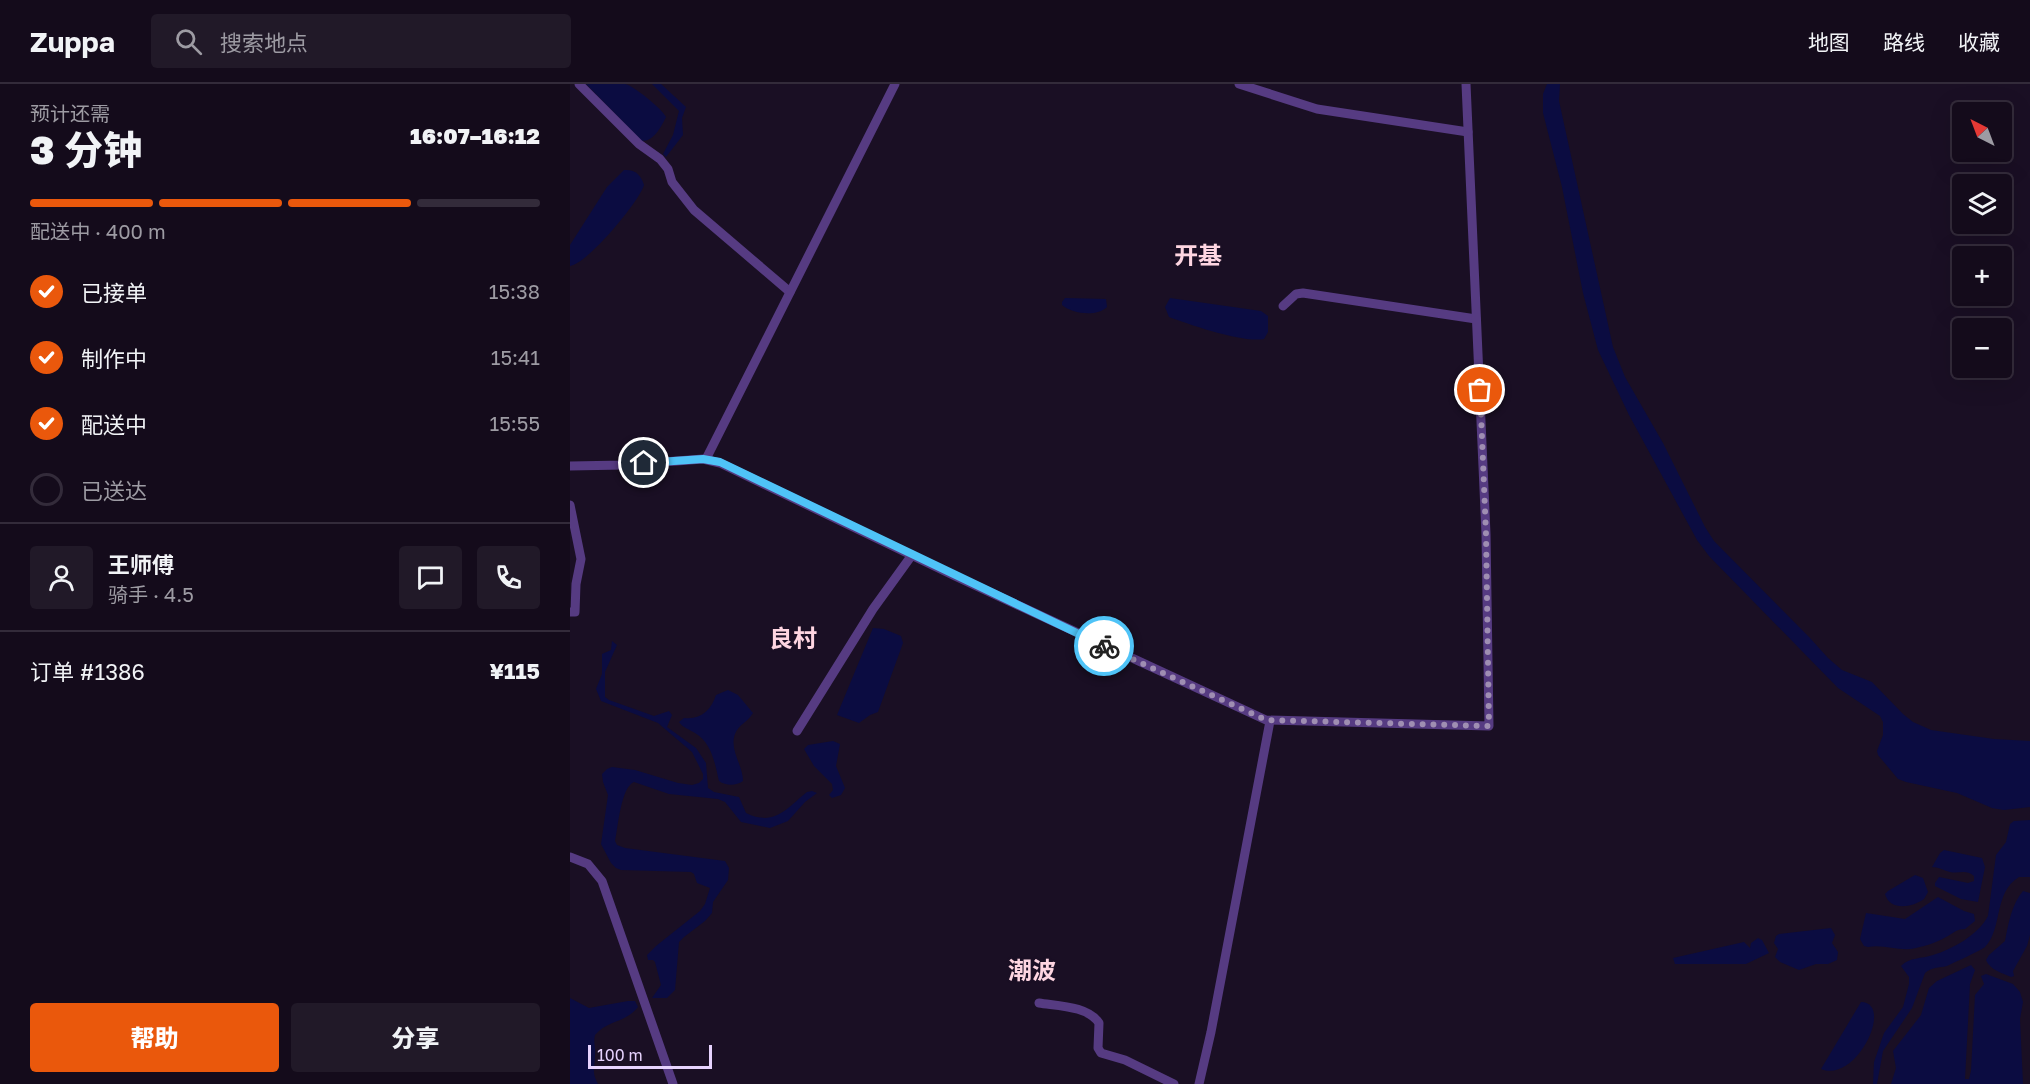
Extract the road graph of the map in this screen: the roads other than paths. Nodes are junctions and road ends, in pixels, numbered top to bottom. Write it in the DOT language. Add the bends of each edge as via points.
graph roads {
  1 [pos="579,84"];
  2 [pos="895,84"];
  3 [pos="1239,84"];
  4 [pos="1466,84"];
  5 [pos="1468,132"];
  6 [pos="790,292"];
  7 [pos="1283,306"];
  8 [pos="1476,319"];
  9 [pos="706,459"];
  10 [pos="570,466"];
  11 [pos="570,505"];
  12 [pos="912,555"];
  13 [pos="570,612"];
  14 [pos="1270,721"];
  15 [pos="797,731"];
  16 [pos="570,857"];
  17 [pos="1040,1003"];
  18 [pos="673,1084"];
  19 [pos="1174,1084"];
  20 [pos="1199,1084"];
  1 -- 6 [label="street" via="639,144 660,159 694,210"];
  2 -- 6 [label="street"];
  3 -- 5 [label="street" via="1317,109"];
  4 -- 5 [label="street"];
  5 -- 8 [label="street"];
  6 -- 9 [label="street"];
  7 -- 8 [label="street" via="1303,292"];
  8 -- 14 [label="street" via="1486,534 1489,726"];
  9 -- 10 [label="street"];
  9 -- 12 [label="street" via="720,462"];
  11 -- 13 [label="street" via="581,559 575,612"];
  12 -- 14 [label="street"];
  12 -- 15 [label="street" via="873,609"];
  14 -- 20 [label="street"];
  16 -- 18 [label="street" via="588,864 602,880"];
  17 -- 19 [label="street" via="1093,1016 1100,1023 1101,1053"];
}
